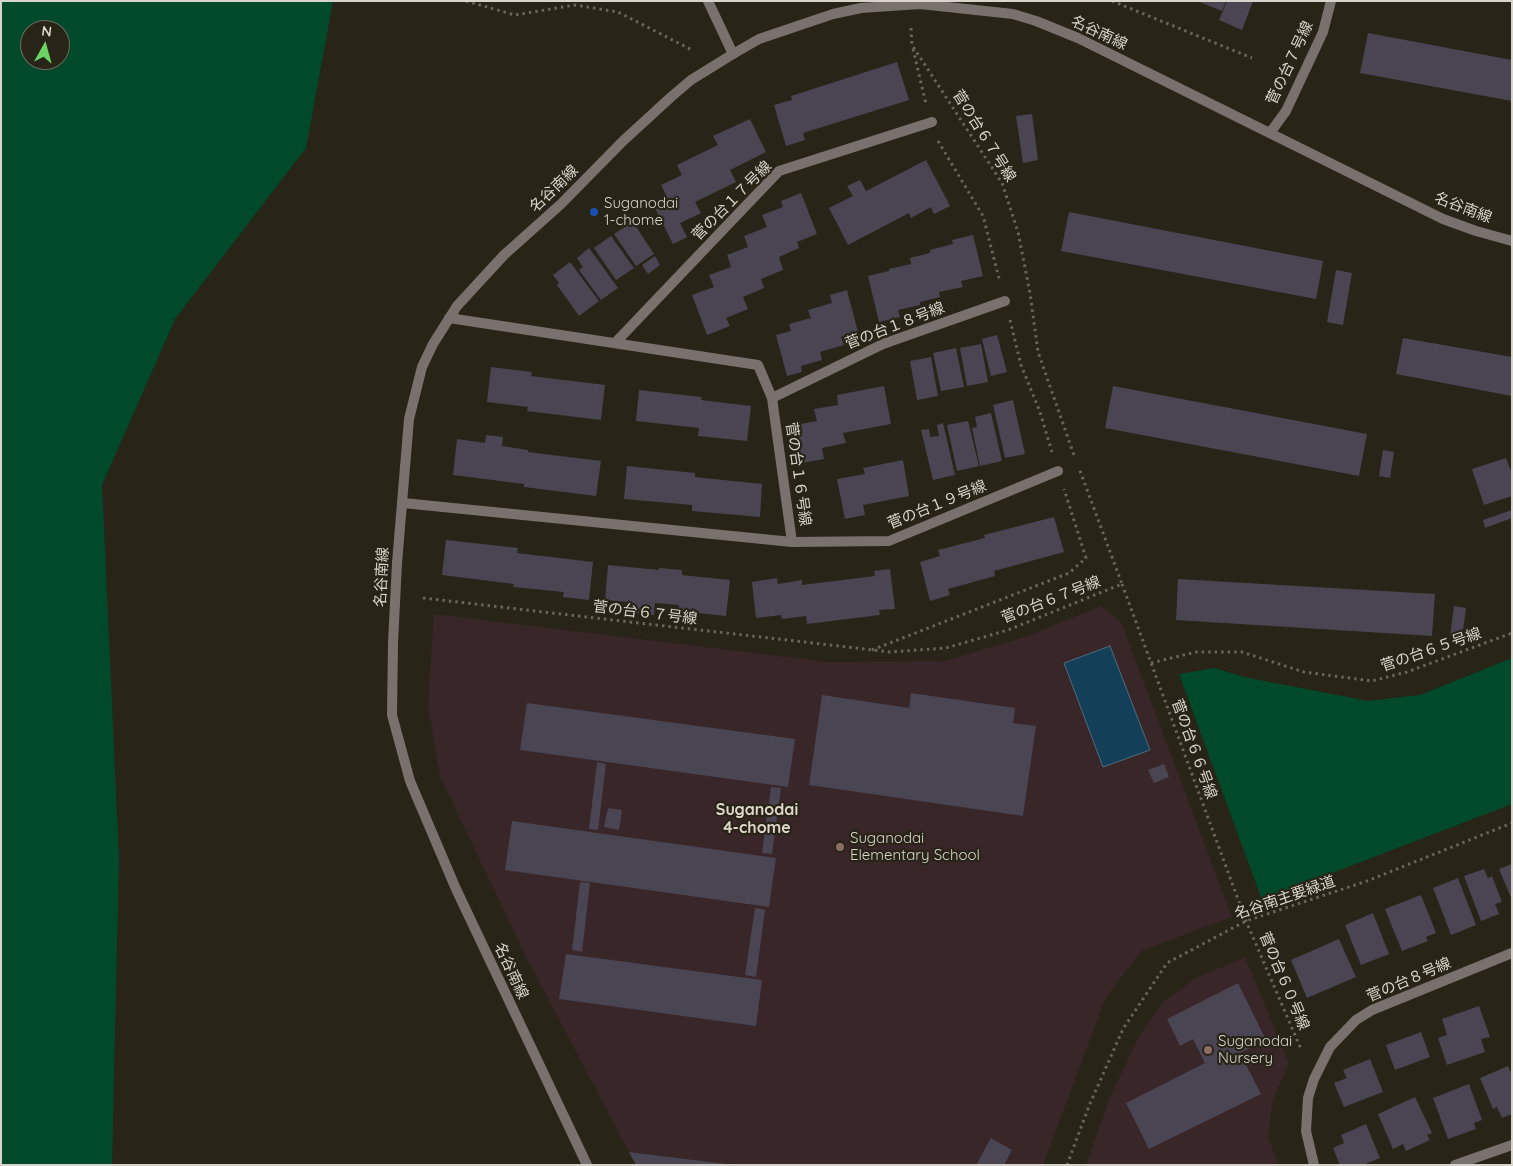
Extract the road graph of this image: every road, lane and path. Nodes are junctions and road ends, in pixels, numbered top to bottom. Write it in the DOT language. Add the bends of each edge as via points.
graph roads {
  1 [pos="466,1"];
  2 [pos="708,1"];
  3 [pos="1112,1"];
  4 [pos="1331,1"];
  5 [pos="911,28"];
  6 [pos="912,45"];
  7 [pos="692,50"];
  8 [pos="733,54"];
  9 [pos="1252,58"];
  10 [pos="932,122"];
  11 [pos="1270,133"];
  12 [pos="1512,241"];
  13 [pos="1005,302"];
  14 [pos="449,318"];
  15 [pos="615,344"];
  16 [pos="772,398"];
  17 [pos="1058,471"];
  18 [pos="403,503"];
  19 [pos="792,542"];
  20 [pos="1122,584"];
  21 [pos="423,598"];
  22 [pos="1512,633"];
  23 [pos="872,650"];
  24 [pos="1151,663"];
  25 [pos="1512,823"];
  26 [pos="1246,921"];
  27 [pos="1512,953"];
  28 [pos="1301,1049"];
  29 [pos="1512,1145"];
  30 [pos="586,1165"];
  31 [pos="1067,1165"];
  32 [pos="1314,1165"];
  33 [pos="1455,1165"];
  1 -- 7 [label="path" via="515,15 575,5 618,12"];
  2 -- 8 [label="street"];
  3 -- 9 [label="path"];
  4 -- 11 [label="street, 菅の台７号線" via="1323,32 1286,111"];
  5 -- 6 [label="path, 菅の台６７号線"];
  6 -- 10 [label="path"];
  6 -- 20 [label="path, 菅の台６７号線" via="1002,183 1018,232 1038,352"];
  8 -- 11 [label="street, 名谷南線" via="759,39 784,30 861,8 920,4 1013,14 1078,38"];
  8 -- 14 [label="street, 名谷南線" via="691,80 622,141 561,204 504,255"];
  10 -- 13 [label="path" via="939,143 984,216"];
  10 -- 15 [label="street, 菅の台１７号線" via="779,171"];
  11 -- 12 [label="street, 名谷南線" via="1443,219"];
  13 -- 16 [label="street, 菅の台１８号線" via="882,344"];
  13 -- 17 [label="path" via="1021,365"];
  14 -- 15 [label="street, 菅の台１６号線"];
  14 -- 18 [label="street, 名谷南線" via="422,367 409,419"];
  15 -- 16 [label="street, 菅の台１６号線" via="758,365"];
  16 -- 19 [label="street, 菅の台１６号線"];
  17 -- 19 [label="street, 菅の台１９号線" via="889,541"];
  17 -- 23 [label="path" via="1086,558 1069,573"];
  18 -- 19 [label="street, 菅の台１６号線"];
  18 -- 30 [label="street, 名谷南線" via="397,563 392,715 410,781 456,889"];
  20 -- 23 [label="path, 菅の台６７号線" via="1008,630 946,648"];
  20 -- 24 [label="path, 菅の台６６号線"];
  21 -- 23 [label="path, 菅の台６７号線"];
  22 -- 24 [label="path, 菅の台６５号線" via="1408,672 1372,681 1304,672 1242,652 1196,652"];
  24 -- 26 [label="path, 菅の台６６号線"];
  25 -- 26 [label="path, 名谷南主要緑道" via="1367,882"];
  26 -- 28 [label="path, 菅の台６０号線"];
  26 -- 31 [label="path, 名谷南主要緑道" via="1167,963 1123,1029 1088,1106"];
  27 -- 32 [label="street, 菅の台８号線" via="1372,1010 1356,1020 1330,1047 1308,1098 1306,1130"];
  29 -- 33 [label="street"];
}
